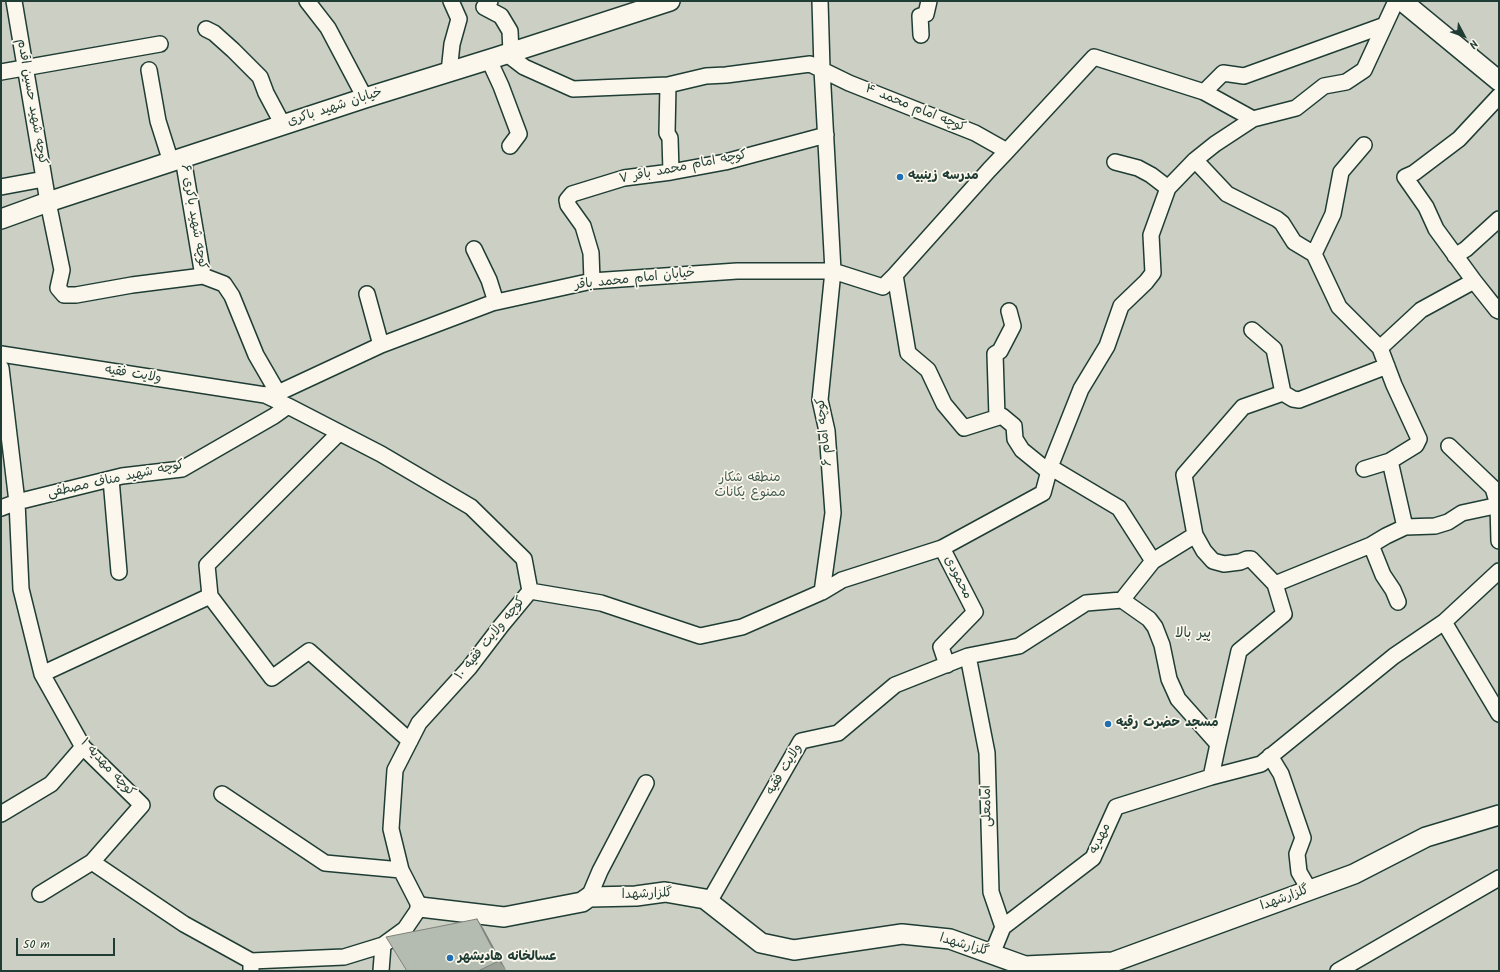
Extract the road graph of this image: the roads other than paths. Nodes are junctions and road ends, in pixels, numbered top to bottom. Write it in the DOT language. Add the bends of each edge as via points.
graph roads {
  1 [pos="14,1"];
  2 [pos="307,1"];
  3 [pos="451,1"];
  4 [pos="490,1"];
  5 [pos="670,1"];
  6 [pos="820,1"];
  7 [pos="929,1"];
  8 [pos="1396,1"];
  9 [pos="1402,1"];
  10 [pos="630,7"];
  11 [pos="1385,25"];
  12 [pos="206,29"];
  13 [pos="921,35"];
  14 [pos="160,44"];
  15 [pos="509,53"];
  16 [pos="489,60"];
  17 [pos="25,67"];
  18 [pos="822,69"];
  19 [pos="149,70"];
  20 [pos="1,72"];
  21 [pos="449,72"];
  22 [pos="1499,81"];
  23 [pos="668,85"];
  24 [pos="1204,92"];
  25 [pos="1499,96"];
  26 [pos="365,98"];
  27 [pos="1253,119"];
  28 [pos="283,125"];
  29 [pos="826,134"];
  30 [pos="1364,145"];
  31 [pos="510,146"];
  32 [pos="1007,151"];
  33 [pos="177,160"];
  34 [pos="1195,160"];
  35 [pos="1115,162"];
  36 [pos="671,172"];
  37 [pos="44,179"];
  38 [pos="1,186"];
  39 [pos="1168,188"];
  40 [pos="48,202"];
  41 [pos="1,219"];
  42 [pos="1499,219"];
  43 [pos="474,249"];
  44 [pos="1314,254"];
  45 [pos="1455,256"];
  46 [pos="833,271"];
  47 [pos="895,275"];
  48 [pos="203,276"];
  49 [pos="592,281"];
  50 [pos="1474,281"];
  51 [pos="367,294"];
  52 [pos="496,302"];
  53 [pos="1009,311"];
  54 [pos="1499,311"];
  55 [pos="1252,330"];
  56 [pos="381,345"];
  57 [pos="1380,348"];
  58 [pos="1,354"];
  59 [pos="1387,366"];
  60 [pos="1,368"];
  61 [pos="1283,393"];
  62 [pos="271,394"];
  63 [pos="288,406"];
  64 [pos="997,417"];
  65 [pos="339,433"];
  66 [pos="1449,446"];
  67 [pos="1390,461"];
  68 [pos="1050,469"];
  69 [pos="1364,469"];
  70 [pos="111,479"];
  71 [pos="16,502"];
  72 [pos="1499,505"];
  73 [pos="1,508"];
  74 [pos="1405,527"];
  75 [pos="1195,535"];
  76 [pos="1499,541"];
  77 [pos="1371,545"];
  78 [pos="942,548"];
  79 [pos="1153,561"];
  80 [pos="1499,571"];
  81 [pos="119,572"];
  82 [pos="1275,584"];
  83 [pos="530,591"];
  84 [pos="822,592"];
  85 [pos="210,596"];
  86 [pos="1122,600"];
  87 [pos="1398,602"];
  88 [pos="1444,622"];
  89 [pos="968,656"];
  90 [pos="947,665"];
  91 [pos="42,674"];
  92 [pos="1499,714"];
  93 [pos="410,741"];
  94 [pos="1218,744"];
  95 [pos="83,747"];
  96 [pos="1270,756"];
  97 [pos="1210,777"];
  98 [pos="646,783"];
  99 [pos="222,794"];
  100 [pos="1,814"];
  101 [pos="1499,815"];
  102 [pos="92,862"];
  103 [pos="401,870"];
  104 [pos="1499,878"];
  105 [pos="1310,890"];
  106 [pos="40,894"];
  107 [pos="588,897"];
  108 [pos="709,902"];
  109 [pos="420,907"];
  110 [pos="1003,927"];
  111 [pos="383,945"];
  112 [pos="992,954"];
  113 [pos="251,966"];
  114 [pos="381,971"];
  115 [pos="1338,971"];
  1 -- 17 [label="street, کوچه شهید حسین اقدم"];
  2 -- 26 [label="street" via="328,28"];
  3 -- 21 [label="street" via="459,19 452,44"];
  4 -- 15 [label="street" via="484,7 501,16 510,31"];
  5 -- 10 [label="main road, خیابان شهید باکری"];
  6 -- 18 [label="street, کوچه امام ۶"];
  7 -- 13 [label="street" via="926,14 920,16"];
  8 -- 11 [label="street"];
  9 -- 22 [label="main road"];
  10 -- 15 [label="main road, خیابان شهید باکری"];
  11 -- 24 [label="street" via="1244,76 1223,72"];
  11 -- 27 [label="street" via="1364,70 1346,82 1324,86 1296,108"];
  12 -- 28 [label="street" via="214,33 260,77"];
  14 -- 17 [label="street"];
  15 -- 16 [label="main road, خیابان شهید باکری"];
  15 -- 23 [label="street, کوچه امام محمد ۴" via="524,67 573,89"];
  16 -- 21 [label="main road, خیابان شهید باکری"];
  16 -- 31 [label="street" via="518,134"];
  17 -- 20 [label="street"];
  17 -- 37 [label="street, کوچه شهید حسین اقدم"];
  18 -- 23 [label="street, کوچه امام محمد ۴" via="810,64 798,65 706,76"];
  18 -- 29 [label="street, کوچه امام ۶"];
  18 -- 32 [label="street, کوچه امام محمد ۴" via="849,83 975,133"];
  19 -- 33 [label="street, کوچه شهید باکری ۶" via="158,121"];
  21 -- 26 [label="main road, خیابان شهید باکری"];
  23 -- 36 [label="street" via="667,133 670,138"];
  24 -- 27 [label="street"];
  24 -- 32 [label="street" via="1094,57"];
  25 -- 45 [label="street" via="1459,139 1405,177"];
  26 -- 28 [label="main road, خیابان شهید باکری"];
  27 -- 34 [label="street"];
  28 -- 33 [label="main road, خیابان شهید باکری"];
  29 -- 36 [label="street, کوچه امام محمد باقر ۷" via="725,162"];
  29 -- 46 [label="street, کوچه امام ۶"];
  30 -- 44 [label="street" via="1341,172 1333,214"];
  32 -- 47 [label="street"];
  33 -- 40 [label="main road, خیابان شهید باکری"];
  33 -- 48 [label="street, کوچه شهید باکری ۶"];
  34 -- 39 [label="street"];
  34 -- 44 [label="street" via="1227,194 1277,219 1294,242"];
  35 -- 39 [label="street" via="1138,168"];
  36 -- 49 [label="street, کوچه امام محمد باقر ۷" via="624,178 572,194 567,200 583,226 591,253"];
  37 -- 38 [label="street"];
  37 -- 40 [label="street, کوچه شهید حسین اقدم"];
  39 -- 68 [label="street" via="1151,235 1152,273 1121,306 1107,346 1081,389"];
  40 -- 41 [label="main road, خیابان شهید باکری"];
  40 -- 48 [label="street, کوچه شهید حسین اقدم" via="62,270 58,288 64,295"];
  42 -- 45 [label="street"];
  43 -- 52 [label="street" via="490,280"];
  44 -- 57 [label="street" via="1339,307"];
  45 -- 50 [label="street"];
  46 -- 47 [label="street, خیابان امام محمد باقر" via="883,287"];
  46 -- 49 [label="street, خیابان امام محمد باقر" via="737,271"];
  46 -- 84 [label="street, کوچه امام ۶" via="820,400 827,431 833,513"];
  47 -- 64 [label="street" via="908,353 928,370 944,404 964,428"];
  48 -- 62 [label="street" via="224,284 232,296"];
  49 -- 52 [label="street, خیابان امام محمد باقر"];
  50 -- 54 [label="street"];
  50 -- 57 [label="street" via="1421,310"];
  51 -- 56 [label="street"];
  52 -- 56 [label="street, خیابان امام محمد باقر"];
  53 -- 64 [label="street" via="1013,326 1000,351 995,354"];
  55 -- 61 [label="street" via="1274,349"];
  56 -- 62 [label="street, خیابان امام محمد باقر"];
  57 -- 59 [label="street"];
  58 -- 62 [label="street, ولایت فقیه"];
  59 -- 61 [label="street" via="1300,400"];
  59 -- 67 [label="street" via="1419,439 1416,445"];
  60 -- 71 [label="street, کوچه مهدیه ۱"];
  61 -- 75 [label="street" via="1243,407 1184,475"];
  62 -- 63 [label="street, کوچه ولایت فقیه ۱۰"];
  63 -- 65 [label="street, کوچه ولایت فقیه ۱۰"];
  63 -- 70 [label="street, کوچه شهید مناف مصطفی" via="182,469"];
  64 -- 68 [label="street" via="1002,416 1014,426 1015,439 1022,450"];
  65 -- 83 [label="street, کوچه ولایت فقیه ۱۰" via="470,507 524,559"];
  65 -- 85 [label="street" via="207,565"];
  66 -- 72 [label="street" via="1493,488"];
  67 -- 69 [label="street"];
  67 -- 74 [label="street"];
  68 -- 78 [label="street" via="1043,494"];
  68 -- 79 [label="street" via="1119,508"];
  70 -- 71 [label="street, کوچه شهید مناف مصطفی"];
  70 -- 81 [label="street"];
  71 -- 73 [label="street, کوچه شهید مناف مصطفی"];
  71 -- 91 [label="street, کوچه مهدیه ۱" via="21,589"];
  72 -- 74 [label="street" via="1462,513 1441,524"];
  72 -- 76 [label="street"];
  74 -- 77 [label="street"];
  75 -- 79 [label="street"];
  75 -- 82 [label="street" via="1213,561 1224,564 1251,559"];
  77 -- 82 [label="street"];
  77 -- 87 [label="street" via="1382,575"];
  78 -- 84 [label="street" via="842,580"];
  78 -- 90 [label="street, محمودی" via="975,612 942,647"];
  79 -- 86 [label="street"];
  80 -- 88 [label="street, مهدیه"];
  82 -- 94 [label="street" via="1284,614 1239,651"];
  83 -- 84 [label="street" via="601,603 700,636 742,627"];
  83 -- 93 [label="street, کوچه ولایت فقیه ۱۰" via="469,668 419,723"];
  85 -- 91 [label="street"];
  85 -- 93 [label="street" via="272,678 309,651"];
  86 -- 89 [label="street, ولایت فقیه" via="1086,603 1019,646"];
  86 -- 94 [label="street" via="1149,619 1155,627 1162,645 1168,679 1178,699"];
  88 -- 92 [label="street"];
  88 -- 96 [label="street, مهدیه" via="1394,656"];
  89 -- 90 [label="street, ولایت فقیه"];
  89 -- 110 [label="street, امامعلی" via="987,753 990,892"];
  90 -- 108 [label="street, ولایت فقیه" via="895,686 838,733 801,741"];
  91 -- 95 [label="street, کوچه مهدیه ۱"];
  93 -- 103 [label="street, کوچه ولایت فقیه ۱۰" via="395,770 391,829"];
  94 -- 97 [label="street"];
  95 -- 100 [label="street" via="51,784"];
  95 -- 102 [label="street, کوچه مهدیه ۱" via="142,805"];
  96 -- 97 [label="street, مهدیه" via="1261,764"];
  96 -- 105 [label="street" via="1281,774 1303,838 1297,854 1299,872"];
  97 -- 110 [label="street, مهدیه" via="1116,807 1093,858"];
  98 -- 107 [label="street"];
  99 -- 103 [label="street" via="325,863"];
  101 -- 105 [label="main road, گلزارشهدا" via="1426,836 1354,874"];
  102 -- 106 [label="street"];
  102 -- 113 [label="street"];
  103 -- 109 [label="street, کوچه ولایت فقیه ۱۰"];
  104 -- 115 [label="street"];
  105 -- 112 [label="main road, گلزارشهدا" via="1113,962 1025,966"];
  107 -- 108 [label="main road, گلزارشهدا" via="636,896 665,892 705,899"];
  107 -- 109 [label="main road, گلزارشهدا" via="582,902 504,917"];
  108 -- 112 [label="main road, گلزارشهدا" via="761,943 794,950 902,934 950,940"];
  109 -- 111 [label="street" via="405,929"];
  110 -- 112 [label="street"];
  111 -- 113 [label="street" via="344,957"];
  111 -- 114 [label="street"];
}
